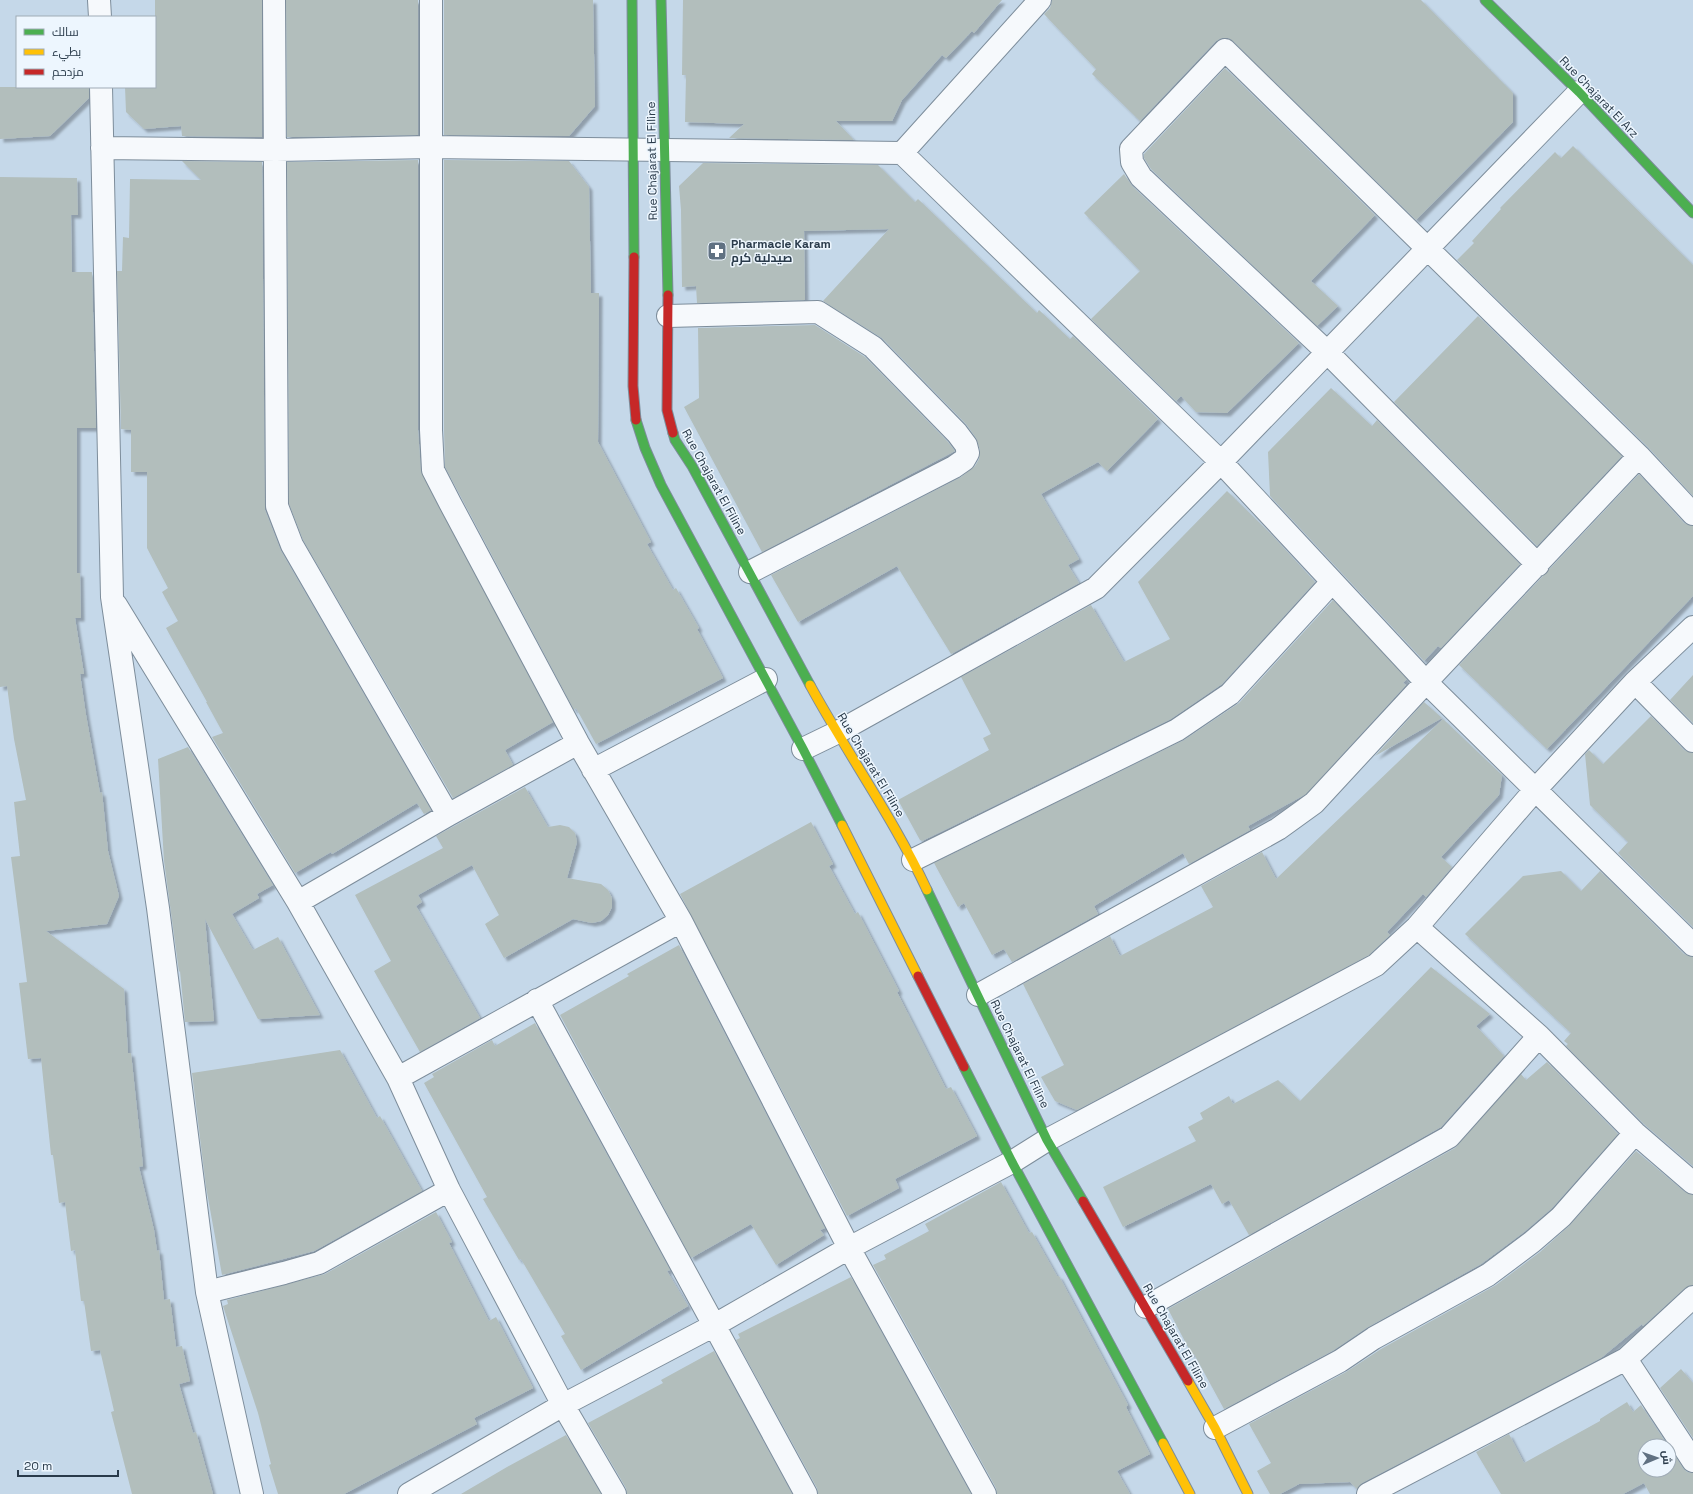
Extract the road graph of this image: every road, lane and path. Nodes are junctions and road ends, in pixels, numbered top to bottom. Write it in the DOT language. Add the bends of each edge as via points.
graph roads {
  1 [pos="99,0"];
  2 [pos="274,0"];
  3 [pos="431,0"];
  4 [pos="632,0"];
  5 [pos="661,0"];
  6 [pos="1040,0"];
  7 [pos="1485,0"];
  8 [pos="100,16"];
  9 [pos="101,88"];
  10 [pos="1579,92"];
  11 [pos="430,146"];
  12 [pos="102,148"];
  13 [pos="664,149"];
  14 [pos="276,150"];
  15 [pos="634,151"];
  16 [pos="902,153"];
  17 [pos="1693,213"];
  18 [pos="1427,248"];
  19 [pos="668,316"];
  20 [pos="1326,351"];
  21 [pos="1639,456"];
  22 [pos="1221,462"];
  23 [pos="1693,514"];
  24 [pos="1538,565"];
  25 [pos="750,572"];
  26 [pos="1332,582"];
  27 [pos="112,597"];
  28 [pos="1693,627"];
  29 [pos="766,679"];
  30 [pos="1426,682"];
  31 [pos="1635,682"];
  32 [pos="836,733"];
  33 [pos="1693,741"];
  34 [pos="578,743"];
  35 [pos="803,749"];
  36 [pos="594,770"];
  37 [pos="1535,790"];
  38 [pos="448,815"];
  39 [pos="913,860"];
  40 [pos="298,902"];
  41 [pos="681,921"];
  42 [pos="1417,927"];
  43 [pos="1693,945"];
  44 [pos="978,995"];
  45 [pos="537,1000"];
  46 [pos="1539,1036"];
  47 [pos="398,1078"];
  48 [pos="1635,1133"];
  49 [pos="1047,1140"];
  50 [pos="1012,1162"];
  51 [pos="1693,1184"];
  52 [pos="449,1190"];
  53 [pos="849,1248"];
  54 [pos="207,1292"];
  55 [pos="1693,1297"];
  56 [pos="1146,1307"];
  57 [pos="713,1326"];
  58 [pos="1626,1359"];
  59 [pos="563,1405"];
  60 [pos="1215,1428"];
  61 [pos="1693,1462"];
  62 [pos="413,1493"];
  63 [pos="252,1494"];
  64 [pos="615,1494"];
  65 [pos="806,1494"];
  66 [pos="986,1494"];
  67 [pos="1190,1494"];
  68 [pos="1248,1494"];
  69 [pos="1368,1494"];
  1 -- 8 [label="street"];
  2 -- 14 [label="street"];
  3 -- 11 [label="street"];
  4 -- 15 [label="street, Rue Chajarat El Filine"];
  5 -- 13 [label="street, Rue Chajarat El Filine"];
  6 -- 16 [label="street"];
  7 -- 10 [label="street, Rue Chajarat El Arz"];
  9 -- 12 [label="street"];
  10 -- 17 [label="street, Rue Chajarat El Arz"];
  10 -- 18 [label="street"];
  11 -- 14 [label="street"];
  11 -- 15 [label="street"];
  11 -- 34 [label="street" via="433,470"];
  12 -- 14 [label="street"];
  12 -- 27 [label="street"];
  13 -- 15 [label="street"];
  13 -- 16 [label="street"];
  13 -- 19 [label="street, Rue Chajarat El Filine"];
  14 -- 38 [label="street" via="277,506 292,545"];
  15 -- 29 [label="street, Rue Chajarat El Filine" via="633,386 636,422 661,485"];
  16 -- 22 [label="street"];
  18 -- 20 [label="street"];
  18 -- 20 [label="street" via="1225,50 1131,149 1132,162 1141,177 1157,193"];
  18 -- 21 [label="street"];
  19 -- 25 [label="street, Rue Chajarat El Filine" via="667,410 675,440"];
  19 -- 25 [label="street" via="818,312 873,347 966,445 968,454 954,467"];
  20 -- 22 [label="street"];
  20 -- 24 [label="street"];
  21 -- 23 [label="street"];
  21 -- 24 [label="street"];
  22 -- 26 [label="street"];
  22 -- 32 [label="street" via="1096,588"];
  24 -- 30 [label="street"];
  25 -- 32 [label="street, Rue Chajarat El Filine"];
  26 -- 30 [label="street"];
  26 -- 39 [label="street" via="1230,694 1177,730"];
  27 -- 40 [label="street"];
  27 -- 54 [label="street" via="158,908"];
  28 -- 31 [label="street"];
  29 -- 35 [label="street, Rue Chajarat El Filine"];
  29 -- 36 [label="street"];
  30 -- 37 [label="street"];
  30 -- 44 [label="street" via="1314,803 1278,829"];
  31 -- 33 [label="street"];
  31 -- 37 [label="street"];
  32 -- 35 [label="street"];
  32 -- 39 [label="street, Rue Chajarat El Filine"];
  34 -- 36 [label="street"];
  34 -- 38 [label="street"];
  35 -- 50 [label="street, Rue Chajarat El Filine"];
  36 -- 41 [label="street"];
  37 -- 42 [label="street"];
  37 -- 43 [label="street"];
  38 -- 40 [label="street"];
  39 -- 44 [label="street, Rue Chajarat El Filine"];
  40 -- 47 [label="street"];
  41 -- 45 [label="street"];
  41 -- 53 [label="street"];
  42 -- 46 [label="street"];
  42 -- 49 [label="street" via="1376,964"];
  44 -- 49 [label="street, Rue Chajarat El Filine"];
  45 -- 47 [label="street"];
  45 -- 57 [label="street"];
  46 -- 48 [label="street"];
  46 -- 56 [label="street" via="1449,1137"];
  47 -- 52 [label="street"];
  48 -- 51 [label="street"];
  48 -- 60 [label="street" via="1562,1217 1488,1274 1374,1338 1340,1361"];
  49 -- 50 [label="street"];
  49 -- 56 [label="street, Rue Chajarat El Filine"];
  50 -- 53 [label="street"];
  50 -- 67 [label="street, Rue Chajarat El Filine"];
  52 -- 54 [label="street" via="319,1263"];
  52 -- 59 [label="street"];
  53 -- 57 [label="street"];
  53 -- 66 [label="street"];
  54 -- 63 [label="street"];
  55 -- 58 [label="street"];
  56 -- 60 [label="street, Rue Chajarat El Filine"];
  57 -- 59 [label="street"];
  57 -- 65 [label="street"];
  58 -- 61 [label="street"];
  58 -- 69 [label="street"];
  59 -- 62 [label="street"];
  59 -- 64 [label="street"];
  60 -- 68 [label="street, Rue Chajarat El Filine"];
}
